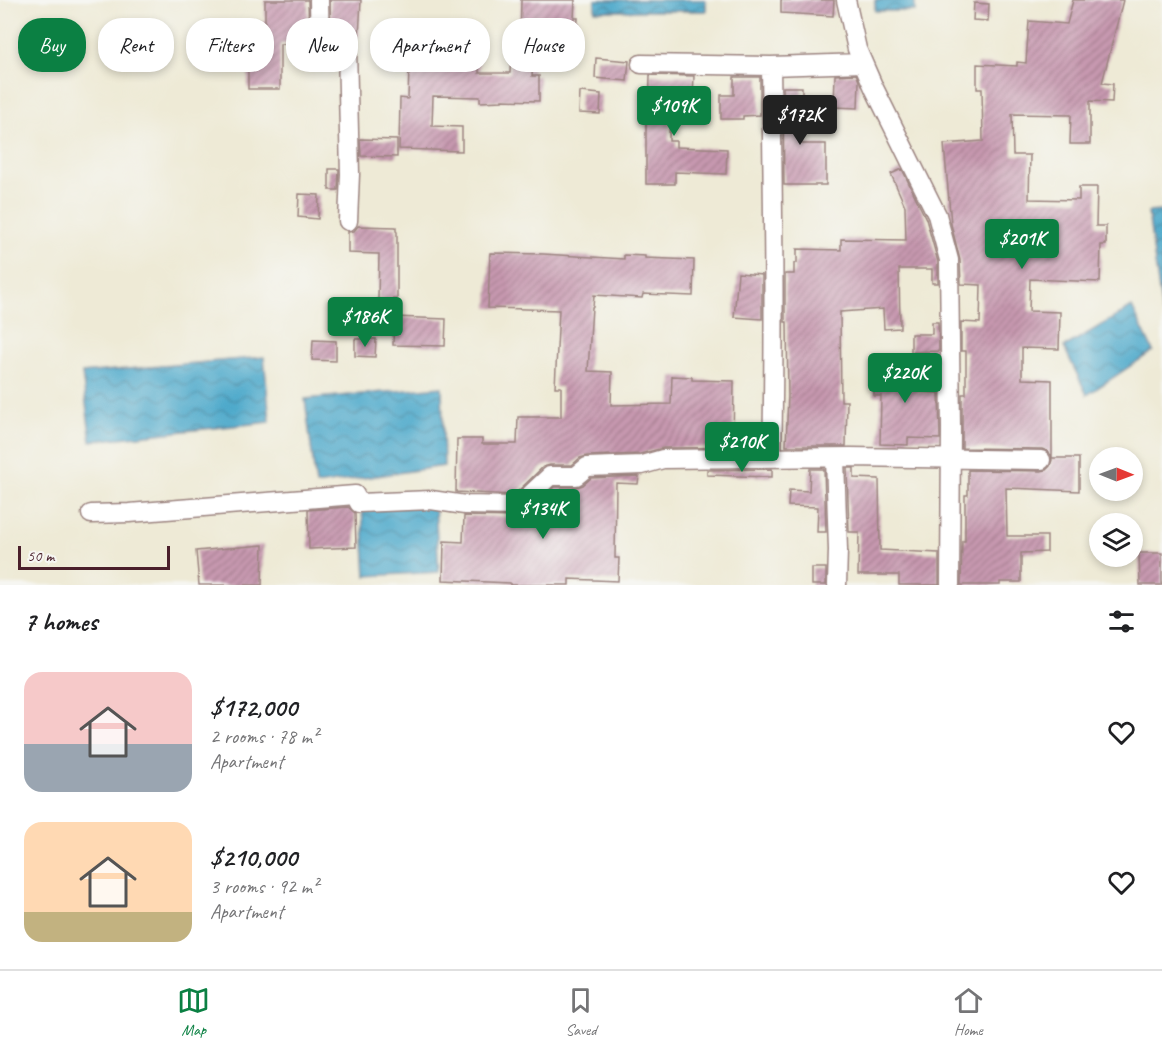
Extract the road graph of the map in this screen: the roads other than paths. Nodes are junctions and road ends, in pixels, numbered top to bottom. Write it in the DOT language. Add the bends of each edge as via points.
graph roads {
  1 [pos="319,0"];
  2 [pos="846,0"];
  3 [pos="863,63"];
  4 [pos="641,64"];
  5 [pos="771,66"];
  6 [pos="348,221"];
  7 [pos="772,458"];
  8 [pos="835,458"];
  9 [pos="951,459"];
  10 [pos="1041,460"];
  11 [pos="91,514"];
  12 [pos="837,585"];
  13 [pos="950,585"];
  1 -- 6 [label="street" via="320,49 347,49"];
  2 -- 3 [label="street"];
  3 -- 5 [label="street"];
  3 -- 9 [label="street" via="937,215 949,260"];
  4 -- 5 [label="street"];
  5 -- 7 [label="street"];
  7 -- 8 [label="street"];
  7 -- 11 [label="street" via="663,459 642,465 587,467 576,476 550,476 518,506 431,500 359,503 355,495"];
  8 -- 9 [label="street"];
  8 -- 12 [label="street"];
  9 -- 10 [label="street"];
  9 -- 13 [label="street"];
}
